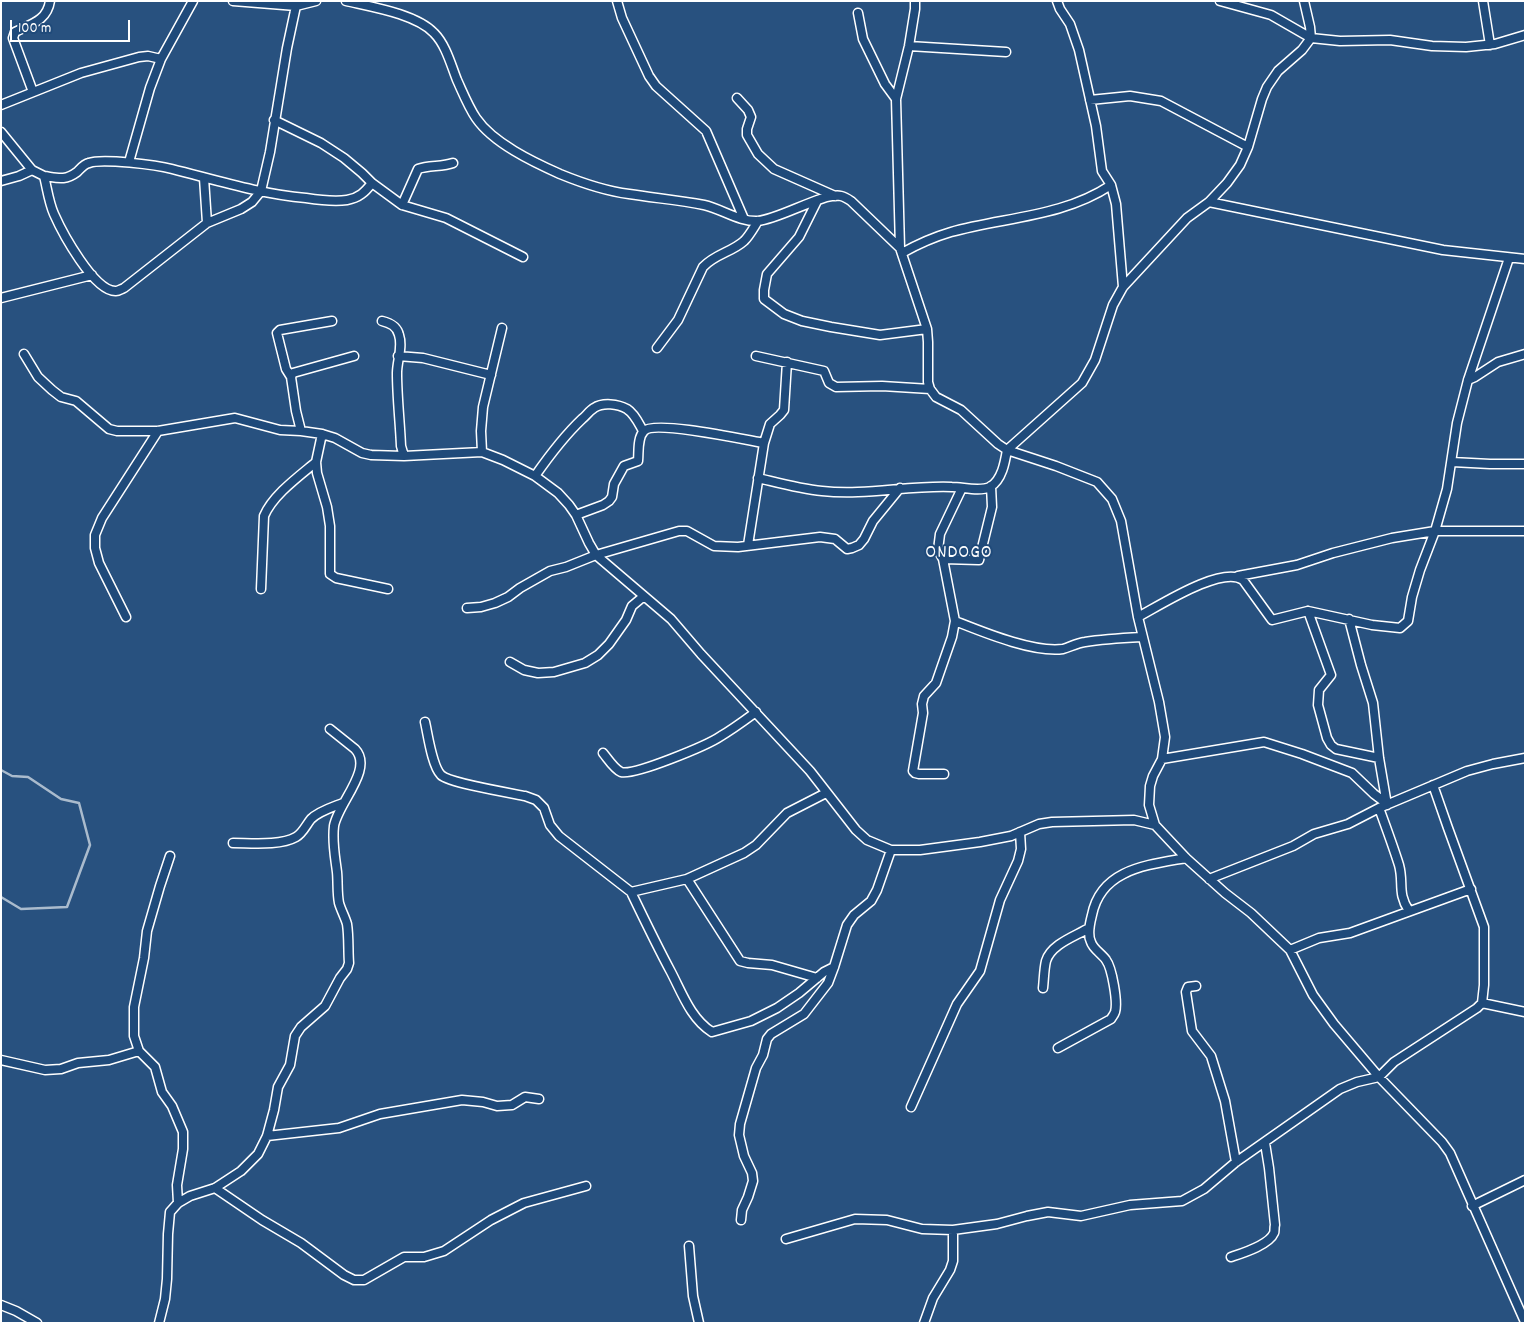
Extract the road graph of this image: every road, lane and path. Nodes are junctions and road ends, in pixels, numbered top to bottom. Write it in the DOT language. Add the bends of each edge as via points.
graph roads {
  1 [pos="50,1"];
  2 [pos="193,1"];
  3 [pos="233,1"];
  4 [pos="316,1"];
  5 [pos="346,1"];
  6 [pos="617,1"];
  7 [pos="915,1"];
  8 [pos="1057,1"];
  9 [pos="1220,1"];
  10 [pos="1304,1"];
  11 [pos="1484,1"];
  12 [pos="362,3"];
  13 [pos="296,6"];
  14 [pos="858,13"];
  15 [pos="1525,34"];
  16 [pos="1311,38"];
  17 [pos="1490,45"];
  18 [pos="909,46"];
  19 [pos="1006,52"];
  20 [pos="161,60"];
  21 [pos="34,92"];
  22 [pos="737,98"];
  23 [pos="896,99"];
  24 [pos="1090,100"];
  25 [pos="1,104"];
  26 [pos="274,120"];
  27 [pos="1,132"];
  28 [pos="1248,147"];
  29 [pos="129,162"];
  30 [pos="453,163"];
  31 [pos="32,170"];
  32 [pos="44,176"];
  33 [pos="204,178"];
  34 [pos="1,181"];
  35 [pos="372,184"];
  36 [pos="1111,185"];
  37 [pos="261,191"];
  38 [pos="835,196"];
  39 [pos="817,201"];
  40 [pos="1209,202"];
  41 [pos="402,205"];
  42 [pos="744,219"];
  43 [pos="758,221"];
  44 [pos="207,223"];
  45 [pos="901,250"];
  46 [pos="523,257"];
  47 [pos="1509,258"];
  48 [pos="1525,259"];
  49 [pos="92,275"];
  50 [pos="1123,287"];
  51 [pos="1,298"];
  52 [pos="332,321"];
  53 [pos="382,321"];
  54 [pos="502,328"];
  55 [pos="927,329"];
  56 [pos="657,348"];
  57 [pos="24,354"];
  58 [pos="1525,354"];
  59 [pos="354,356"];
  60 [pos="398,356"];
  61 [pos="756,356"];
  62 [pos="787,362"];
  63 [pos="491,375"];
  64 [pos="291,377"];
  65 [pos="1468,380"];
  66 [pos="930,389"];
  67 [pos="158,430"];
  68 [pos="301,431"];
  69 [pos="643,431"];
  70 [pos="322,434"];
  71 [pos="764,443"];
  72 [pos="1007,450"];
  73 [pos="482,452"];
  74 [pos="404,456"];
  75 [pos="316,462"];
  76 [pos="1452,462"];
  77 [pos="1525,464"];
  78 [pos="535,476"];
  79 [pos="758,478"];
  80 [pos="991,486"];
  81 [pos="900,488"];
  82 [pos="962,488"];
  83 [pos="576,515"];
  84 [pos="1525,530"];
  85 [pos="1435,531"];
  86 [pos="748,546"];
  87 [pos="596,554"];
  88 [pos="943,559"];
  89 [pos="1238,576"];
  90 [pos="261,589"];
  91 [pos="388,589"];
  92 [pos="644,596"];
  93 [pos="467,608"];
  94 [pos="1308,611"];
  95 [pos="126,617"];
  96 [pos="1138,617"];
  97 [pos="1349,619"];
  98 [pos="955,621"];
  99 [pos="1143,637"];
  100 [pos="510,662"];
  101 [pos="756,712"];
  102 [pos="425,722"];
  103 [pos="330,730"];
  104 [pos="603,753"];
  105 [pos="1379,758"];
  106 [pos="1525,758"];
  107 [pos="1162,759"];
  108 [pos="944,774"];
  109 [pos="1433,785"];
  110 [pos="826,792"];
  111 [pos="343,803"];
  112 [pos="1387,804"];
  113 [pos="1379,808"];
  114 [pos="1155,825"];
  115 [pos="1020,832"];
  116 [pos="233,843"];
  117 [pos="890,850"];
  118 [pos="170,856"];
  119 [pos="1186,858"];
  120 [pos="687,878"];
  121 [pos="1209,879"];
  122 [pos="1471,889"];
  123 [pos="631,892"];
  124 [pos="1409,911"];
  125 [pos="1089,928"];
  126 [pos="1290,950"];
  127 [pos="834,967"];
  128 [pos="816,978"];
  129 [pos="1196,986"];
  130 [pos="1043,988"];
  131 [pos="1482,1003"];
  132 [pos="1525,1012"];
  133 [pos="1058,1048"];
  134 [pos="139,1051"];
  135 [pos="1,1060"];
  136 [pos="1379,1077"];
  137 [pos="539,1099"];
  138 [pos="911,1107"];
  139 [pos="267,1136"];
  140 [pos="1265,1143"];
  141 [pos="1236,1162"];
  142 [pos="1525,1180"];
  143 [pos="586,1186"];
  144 [pos="215,1188"];
  145 [pos="178,1203"];
  146 [pos="1472,1206"];
  147 [pos="741,1220"];
  148 [pos="953,1230"];
  149 [pos="786,1239"];
  150 [pos="689,1246"];
  151 [pos="1231,1257"];
  152 [pos="1,1305"];
  153 [pos="1525,1322"];
  154 [pos="37,1323"];
  155 [pos="159,1323"];
  156 [pos="699,1323"];
  157 [pos="924,1323"];
  1 -- 21 [label="street" via="44,16 14,32 13,38"];
  2 -- 20 [label="street"];
  3 -- 13 [label="street"];
  4 -- 13 [label="street"];
  5 -- 12 [label="street"];
  6 -- 42 [label="street" via="649,76 706,130"];
  7 -- 18 [label="street"];
  8 -- 24 [label="street" via="1079,50"];
  9 -- 16 [label="street" via="1271,15"];
  10 -- 16 [label="street"];
  11 -- 17 [label="street"];
  12 -- 42 [label="street" via="405,16 424,24 434,33 442,43 476,119 508,147 594,187 705,205"];
  13 -- 26 [label="street"];
  14 -- 23 [label="street" via="863,39"];
  15 -- 17 [label="street"];
  16 -- 17 [label="street" via="1390,40 1432,46"];
  16 -- 28 [label="street" via="1278,71 1267,87"];
  18 -- 19 [label="street"];
  18 -- 23 [label="street"];
  20 -- 21 [label="street" via="139,57 81,73"];
  20 -- 29 [label="street"];
  21 -- 25 [label="street"];
  22 -- 38 [label="street" via="751,117 747,136 758,154 774,169"];
  23 -- 45 [label="street"];
  24 -- 28 [label="street" via="1130,96 1161,100"];
  24 -- 36 [label="street" via="1102,171"];
  26 -- 35 [label="street" via="336,153"];
  26 -- 37 [label="street"];
  27 -- 31 [label="street"];
  28 -- 40 [label="street" via="1240,166"];
  29 -- 32 [label="street" via="87,163 71,176"];
  29 -- 33 [label="street"];
  30 -- 41 [label="street" via="418,169"];
  31 -- 32 [label="street"];
  31 -- 34 [label="street"];
  32 -- 49 [label="street" via="53,212 74,252"];
  33 -- 37 [label="street"];
  33 -- 44 [label="street"];
  35 -- 37 [label="street" via="363,194 348,200"];
  35 -- 41 [label="street"];
  36 -- 45 [label="street" via="1074,205 950,232"];
  36 -- 50 [label="street" via="1119,227"];
  37 -- 44 [label="street" via="241,209"];
  38 -- 39 [label="street"];
  38 -- 45 [label="street" via="851,201"];
  39 -- 43 [label="street"];
  39 -- 55 [label="street" via="799,237 766,274 764,299 784,314 831,327 880,334"];
  40 -- 47 [label="street" via="1444,250"];
  40 -- 50 [label="street" via="1187,218"];
  41 -- 46 [label="street" via="446,218"];
  42 -- 43 [label="street"];
  43 -- 56 [label="street" via="744,241 703,267 678,320"];
  44 -- 49 [label="street" via="124,288 116,291 105,288"];
  45 -- 55 [label="street"];
  47 -- 48 [label="street"];
  47 -- 65 [label="street"];
  49 -- 51 [label="street"];
  50 -- 72 [label="street" via="1113,305 1095,360 1082,383"];
  52 -- 64 [label="street" via="277,333"];
  53 -- 60 [label="street" via="391,324 399,334"];
  54 -- 63 [label="street"];
  55 -- 66 [label="street"];
  57 -- 67 [label="street" via="38,377 52,390 76,401 110,429"];
  58 -- 65 [label="street" via="1498,362"];
  59 -- 64 [label="street" via="297,371"];
  60 -- 63 [label="street" via="423,358"];
  60 -- 74 [label="street"];
  61 -- 62 [label="street"];
  62 -- 66 [label="street" via="824,371 829,382 836,387"];
  62 -- 71 [label="street" via="784,410 770,424"];
  63 -- 73 [label="street" via="483,407"];
  64 -- 68 [label="street"];
  65 -- 76 [label="street" via="1457,423"];
  66 -- 72 [label="street" via="936,397 961,410"];
  67 -- 68 [label="street" via="235,418 280,430"];
  67 -- 95 [label="street" via="102,518 95,535 99,563"];
  68 -- 70 [label="street"];
  69 -- 71 [label="street" via="656,427 677,428"];
  69 -- 78 [label="street" via="626,408 604,405 594,408 572,428"];
  69 -- 83 [label="street" via="638,461 624,466 609,501"];
  70 -- 74 [label="street" via="371,455"];
  70 -- 75 [label="street"];
  71 -- 79 [label="street"];
  72 -- 80 [label="street" via="1004,466"];
  72 -- 96 [label="street" via="1097,482 1112,499 1122,521"];
  73 -- 74 [label="street"];
  73 -- 78 [label="street"];
  75 -- 90 [label="street" via="268,507 264,516"];
  75 -- 91 [label="street" via="330,526 330,574"];
  76 -- 77 [label="street"];
  76 -- 85 [label="street"];
  78 -- 83 [label="street" via="558,493"];
  79 -- 81 [label="street" via="822,491"];
  79 -- 86 [label="street"];
  80 -- 82 [label="street"];
  80 -- 88 [label="street" via="992,507 979,560"];
  81 -- 82 [label="street"];
  81 -- 86 [label="street" via="872,521 864,539 852,548 847,549 835,539 820,537"];
  82 -- 88 [label="street" via="940,534 938,550"];
  83 -- 87 [label="street"];
  84 -- 85 [label="street"];
  85 -- 89 [label="street" via="1392,538 1297,565"];
  85 -- 97 [label="street" via="1404,626 1372,625"];
  86 -- 87 [label="street" via="714,546 688,531 680,531"];
  87 -- 92 [label="street"];
  87 -- 93 [label="street" via="550,571 495,603"];
  88 -- 98 [label="street"];
  89 -- 94 [label="street" via="1272,620"];
  89 -- 96 [label="street" via="1207,581"];
  92 -- 100 [label="street" via="632,606 609,644 598,656 585,663 554,672 538,672 524,670"];
  92 -- 101 [label="street" via="671,619"];
  94 -- 97 [label="street"];
  94 -- 105 [label="street" via="1331,675 1319,690 1318,705 1327,738 1336,749"];
  96 -- 99 [label="street"];
  97 -- 105 [label="street" via="1373,703"];
  98 -- 99 [label="street" via="1026,645 1045,648 1063,649 1084,642"];
  98 -- 108 [label="street" via="936,683 924,696 913,771"];
  99 -- 107 [label="street" via="1165,737"];
  101 -- 104 [label="street" via="720,737 649,768 622,772"];
  101 -- 110 [label="street"];
  102 -- 123 [label="street" via="433,760 441,775 536,800 559,836"];
  103 -- 111 [label="street" via="355,749 361,760 360,772"];
  105 -- 112 [label="street"];
  106 -- 109 [label="street" via="1467,771"];
  107 -- 112 [label="street" via="1264,742 1352,773"];
  107 -- 114 [label="street" via="1153,776 1149,795"];
  109 -- 112 [label="street"];
  109 -- 122 [label="street"];
  110 -- 117 [label="street" via="867,840"];
  110 -- 120 [label="street" via="787,813 744,853"];
  111 -- 116 [label="street" via="312,818 297,837 278,842"];
  111 -- 139 [label="street" via="332,842 339,901 347,924 349,963 325,1006 295,1036 290,1065 278,1087"];
  112 -- 113 [label="street"];
  113 -- 121 [label="street" via="1348,824 1314,834 1293,846"];
  113 -- 124 [label="street" via="1399,868 1403,902"];
  114 -- 115 [label="street" via="1134,820 1060,821 1039,824"];
  114 -- 119 [label="street"];
  115 -- 117 [label="street" via="980,842 920,850"];
  115 -- 138 [label="street" via="1018,861 1000,900 980,971 957,1004"];
  117 -- 127 [label="street" via="874,896 848,925"];
  118 -- 134 [label="street" via="147,931 134,1008 134,1036"];
  119 -- 121 [label="street"];
  119 -- 125 [label="street" via="1140,867 1119,875 1105,887 1094,905"];
  120 -- 123 [label="street"];
  120 -- 128 [label="street" via="740,960 772,965"];
  121 -- 126 [label="street"];
  122 -- 124 [label="street"];
  122 -- 131 [label="street" via="1484,927"];
  123 -- 128 [label="street" via="690,1009 712,1032 751,1021 777,1008"];
  124 -- 126 [label="street" via="1350,933 1319,938"];
  125 -- 130 [label="street" via="1050,954 1046,961"];
  125 -- 133 [label="street" via="1091,942 1109,966 1115,1012 1100,1026"];
  126 -- 136 [label="street" via="1313,994 1334,1024"];
  127 -- 128 [label="street"];
  127 -- 147 [label="street" via="828,983 804,1014 767,1039 756,1068 740,1124 739,1135 753,1181"];
  129 -- 141 [label="street" via="1186,992 1192,1031 1211,1056 1226,1101"];
  131 -- 132 [label="street"];
  131 -- 136 [label="street" via="1394,1062"];
  134 -- 135 [label="street" via="109,1060 78,1062 61,1069 45,1070"];
  134 -- 145 [label="street" via="156,1067 162,1092 183,1132"];
  136 -- 140 [label="street" via="1340,1089"];
  136 -- 146 [label="street" via="1450,1153"];
  137 -- 139 [label="street" via="525,1097 512,1105 497,1106 462,1100 380,1114 339,1128"];
  139 -- 144 [label="street" via="250,1163"];
  140 -- 141 [label="street"];
  140 -- 151 [label="street" via="1274,1233 1257,1247"];
  141 -- 148 [label="street" via="1204,1189 1182,1201 1130,1205 1081,1216 1048,1212"];
  142 -- 146 [label="street"];
  143 -- 144 [label="street" via="524,1203 444,1251 424,1257 404,1257 364,1280 354,1280 344,1274"];
  144 -- 145 [label="street"];
  145 -- 155 [label="street" via="170,1212 168,1279"];
  146 -- 153 [label="street"];
  148 -- 149 [label="street" via="856,1219"];
  148 -- 157 [label="street" via="953,1261"];
  150 -- 156 [label="street"];
  152 -- 154 [label="street"];
}
